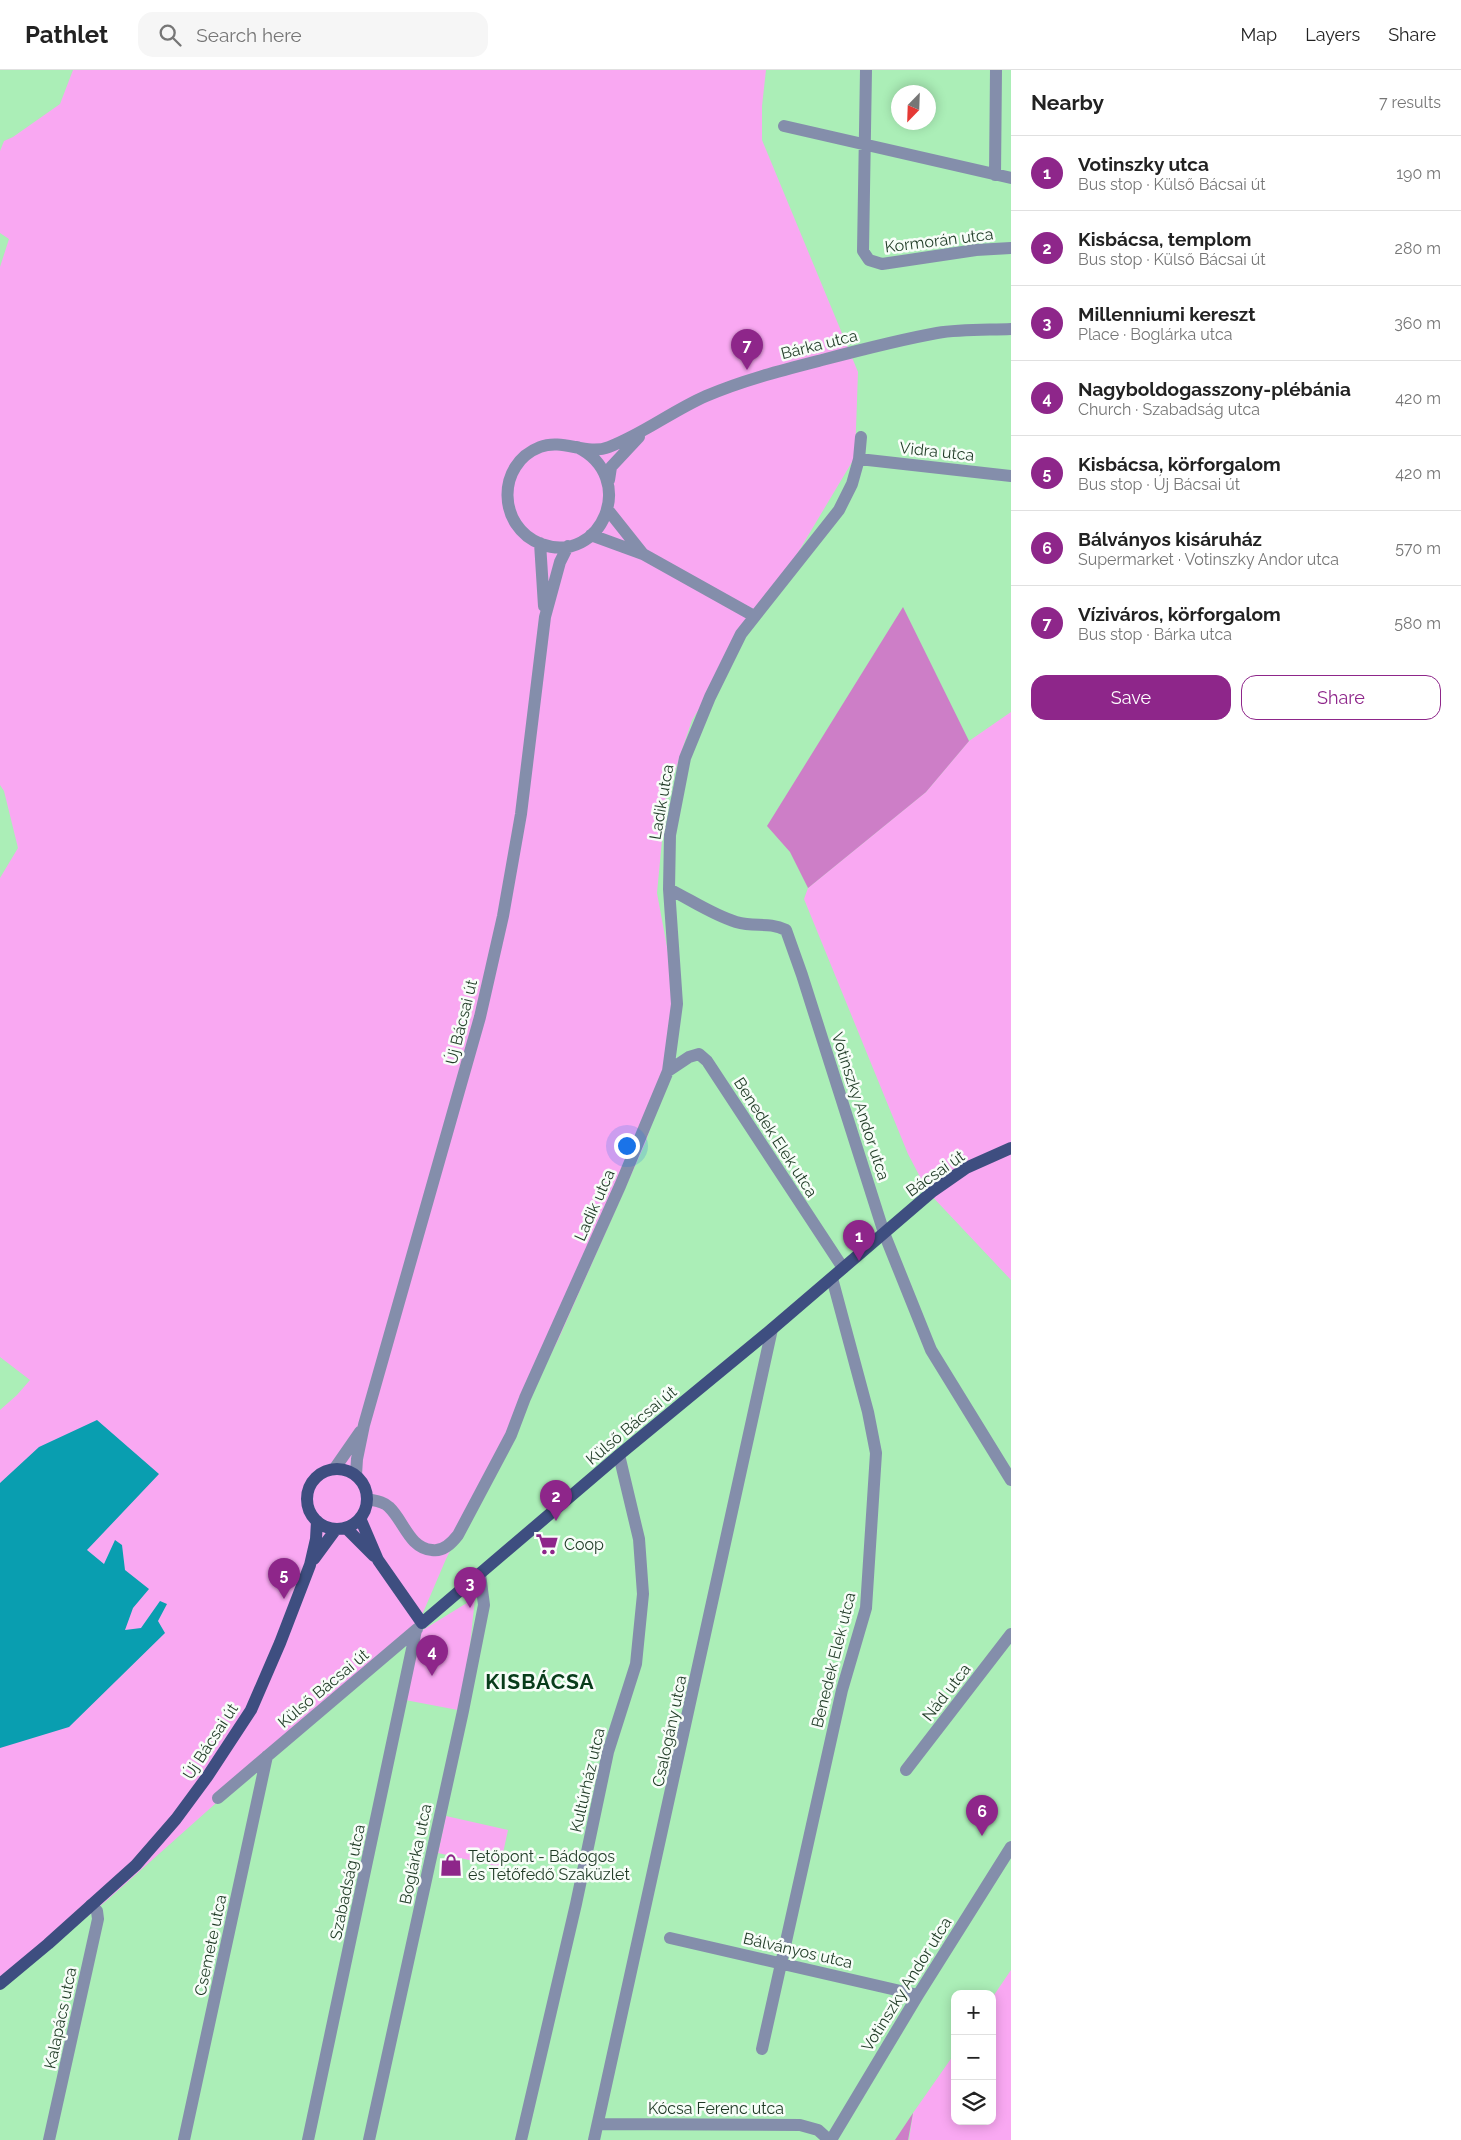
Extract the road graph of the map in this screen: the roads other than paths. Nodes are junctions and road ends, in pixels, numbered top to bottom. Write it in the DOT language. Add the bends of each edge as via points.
graph roads {
  1 [pos="866,70"];
  2 [pos="996,70"];
  3 [pos="784,126"];
  4 [pos="864,145"];
  5 [pos="995,175"];
  6 [pos="1011,178"];
  7 [pos="1011,248"];
  8 [pos="1011,328"];
  9 [pos="646,430"];
  10 [pos="861,438"];
  11 [pos="578,447"];
  12 [pos="859,459"];
  13 [pos="1011,476"];
  14 [pos="608,482"];
  15 [pos="608,510"];
  16 [pos="591,535"];
  17 [pos="540,543"];
  18 [pos="568,546"];
  19 [pos="643,554"];
  20 [pos="754,616"];
  21 [pos="545,617"];
  22 [pos="669,889"];
  23 [pos="668,1071"];
  24 [pos="1011,1148"];
  25 [pos="905,1214"];
  26 [pos="884,1233"];
  27 [pos="843,1268"];
  28 [pos="832,1278"];
  29 [pos="772,1329"];
  30 [pos="364,1425"];
  31 [pos="620,1455"];
  32 [pos="335,1468"];
  33 [pos="356,1475"];
  34 [pos="1011,1480"];
  35 [pos="367,1499"];
  36 [pos="360,1518"];
  37 [pos="317,1521"];
  38 [pos="341,1528"];
  39 [pos="378,1560"];
  40 [pos="310,1566"];
  41 [pos="480,1574"];
  42 [pos="419,1627"];
  43 [pos="1011,1634"];
  44 [pos="267,1756"];
  45 [pos="906,1770"];
  46 [pos="218,1798"];
  47 [pos="1011,1847"];
  48 [pos="91,1904"];
  49 [pos="670,1938"];
  50 [pos="782,1962"];
  51 [pos="0,1984"];
  52 [pos="918,1995"];
  53 [pos="762,2049"];
  54 [pos="598,2124"];
  55 [pos="50,2140"];
  56 [pos="184,2140"];
  57 [pos="308,2140"];
  58 [pos="369,2140"];
  59 [pos="521,2140"];
  60 [pos="594,2140"];
  61 [pos="830,2140"];
  1 -- 4 [label="street, Kormorán utca"];
  2 -- 5 [label="street"];
  3 -- 4 [label="street"];
  4 -- 5 [label="street"];
  4 -- 7 [label="street, Kormorán utca" via="864,251 869,260 882,264"];
  5 -- 6 [label="street"];
  8 -- 9 [label="street, Bárka utca" via="938,333 764,375 706,396"];
  9 -- 11 [label="street" via="607,448 590,450"];
  9 -- 14 [label="street" via="611,467"];
  10 -- 12 [label="street, Ladik utca"];
  11 -- 14 [label="street" via="596,459"];
  11 -- 17 [label="street" via="562,443 538,447 524,456 510,476 506,492 511,516 526,535"];
  12 -- 13 [label="street, Vidra utca"];
  12 -- 20 [label="street, Ladik utca" via="852,484 838,510"];
  14 -- 15 [label="street"];
  15 -- 16 [label="street"];
  15 -- 19 [label="street"];
  16 -- 18 [label="street"];
  16 -- 19 [label="street"];
  17 -- 18 [label="street"];
  17 -- 21 [label="street, Új Bácsai út"];
  18 -- 21 [label="street, Új Bácsai út" via="560,562"];
  19 -- 20 [label="street"];
  20 -- 22 [label="street, Ladik utca" via="741,634 710,697 686,758 670,835"];
  21 -- 30 [label="street, Új Bácsai út" via="521,814 501,925 480,1017"];
  22 -- 23 [label="street, Ladik utca" via="677,1004"];
  22 -- 26 [label="street, Votinszky Andor utca" via="734,922 751,926 775,924 786,930"];
  23 -- 27 [label="street, Benedek Elek utca" via="699,1054 707,1061"];
  23 -- 35 [label="street, Ladik utca" via="511,1435 453,1542 435,1551 419,1546 391,1508"];
  24 -- 25 [label="main road, Bácsai út" via="966,1168"];
  25 -- 26 [label="main road, Külső Bácsai út"];
  26 -- 27 [label="main road, Külső Bácsai út"];
  26 -- 34 [label="street, Votinszky Andor utca" via="931,1350"];
  27 -- 28 [label="main road, Külső Bácsai út"];
  28 -- 29 [label="main road, Külső Bácsai út"];
  28 -- 50 [label="street, Benedek Elek utca" via="876,1453 875,1499 866,1608 842,1690"];
  29 -- 31 [label="main road, Külső Bácsai út"];
  29 -- 54 [label="street, Csalogány utca"];
  30 -- 32 [label="street, Új Bácsai út"];
  30 -- 33 [label="street, Új Bácsai út"];
  31 -- 41 [label="main road, Külső Bácsai út"];
  31 -- 59 [label="street, Kultúrház utca" via="639,1539 643,1594 636,1664 608,1752"];
  32 -- 33 [label="main road"];
  32 -- 37 [label="main road, Új Bácsai út" via="317,1476 310,1484 307,1504"];
  33 -- 35 [label="main road" via="366,1489"];
  35 -- 36 [label="main road"];
  36 -- 38 [label="main road, Új Bácsai út"];
  36 -- 39 [label="main road"];
  37 -- 38 [label="main road"];
  37 -- 40 [label="main road, Új Bácsai út"];
  38 -- 39 [label="main road"];
  38 -- 40 [label="main road, Új Bácsai út"];
  39 -- 42 [label="main road"];
  40 -- 48 [label="main road, Új Bácsai út" via="251,1710 176,1819 136,1865"];
  41 -- 42 [label="main road, Külső Bácsai út"];
  41 -- 58 [label="street, Boglárka utca" via="484,1605 473,1663"];
  42 -- 44 [label="street, Külső Bácsai út"];
  42 -- 57 [label="street, Szabadság utca"];
  43 -- 45 [label="street, Nád utca"];
  44 -- 46 [label="street, Külső Bácsai út"];
  44 -- 56 [label="street, Csemete utca"];
  47 -- 52 [label="street, Votinszky Andor utca"];
  48 -- 51 [label="main road, Új Bácsai út"];
  48 -- 55 [label="street, Kalapács utca" via="98,1919"];
  49 -- 50 [label="street, Bálványos utca"];
  50 -- 52 [label="street, Bálványos utca"];
  50 -- 53 [label="street, Benedek Elek utca"];
  52 -- 61 [label="street, Votinszky Andor utca"];
  54 -- 60 [label="street, Csalogány utca"];
  54 -- 61 [label="street, Kócsa Ferenc utca" via="800,2125 818,2130"];
}
